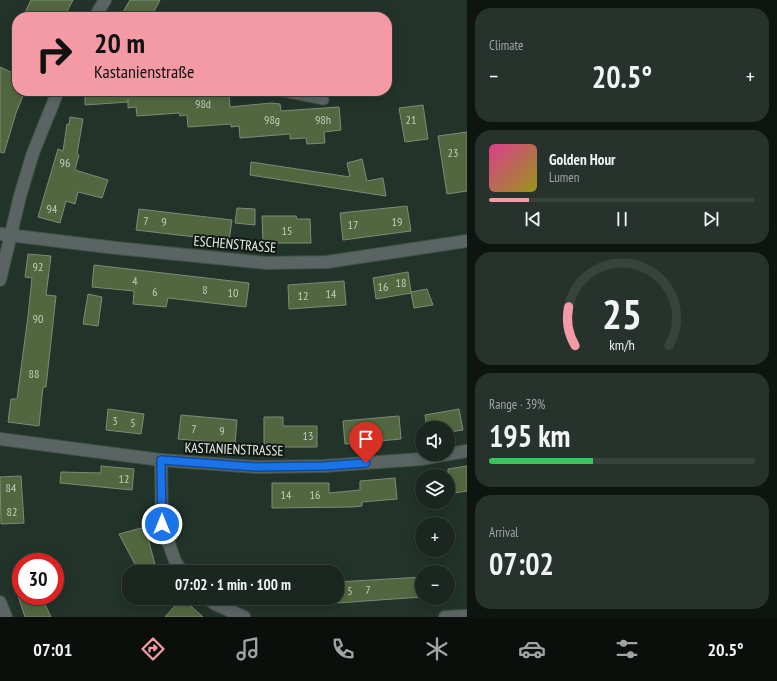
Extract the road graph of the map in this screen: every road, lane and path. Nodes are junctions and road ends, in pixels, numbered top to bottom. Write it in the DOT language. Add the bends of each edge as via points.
graph roads {
  1 [pos="105,0"];
  2 [pos="98,12"];
  3 [pos="56,96"];
  4 [pos="304,96"];
  5 [pos="324,100"];
  6 [pos="5,235"];
  7 [pos="467,241"];
  8 [pos="0,280"];
  9 [pos="0,439"];
  10 [pos="467,451"];
  11 [pos="161,460"];
  12 [pos="178,565"];
  13 [pos="0,602"];
  14 [pos="217,605"];
  15 [pos="467,616"];
  16 [pos="6,617"];
  17 [pos="244,617"];
  18 [pos="445,617"];
  1 -- 2 [label="street"];
  3 -- 6 [label="street"];
  4 -- 5 [label="lane"];
  6 -- 7 [label="street, ESCHENSTRASSE" via="268,263 327,262"];
  6 -- 8 [label="street"];
  9 -- 11 [label="street, KASTANIENSTRASSE"];
  10 -- 11 [label="street, KASTANIENSTRASSE" via="421,459 324,466 257,467"];
  11 -- 12 [label="street" via="162,524"];
  13 -- 16 [label="street"];
  14 -- 17 [label="street"];
  15 -- 18 [label="street"];
}
